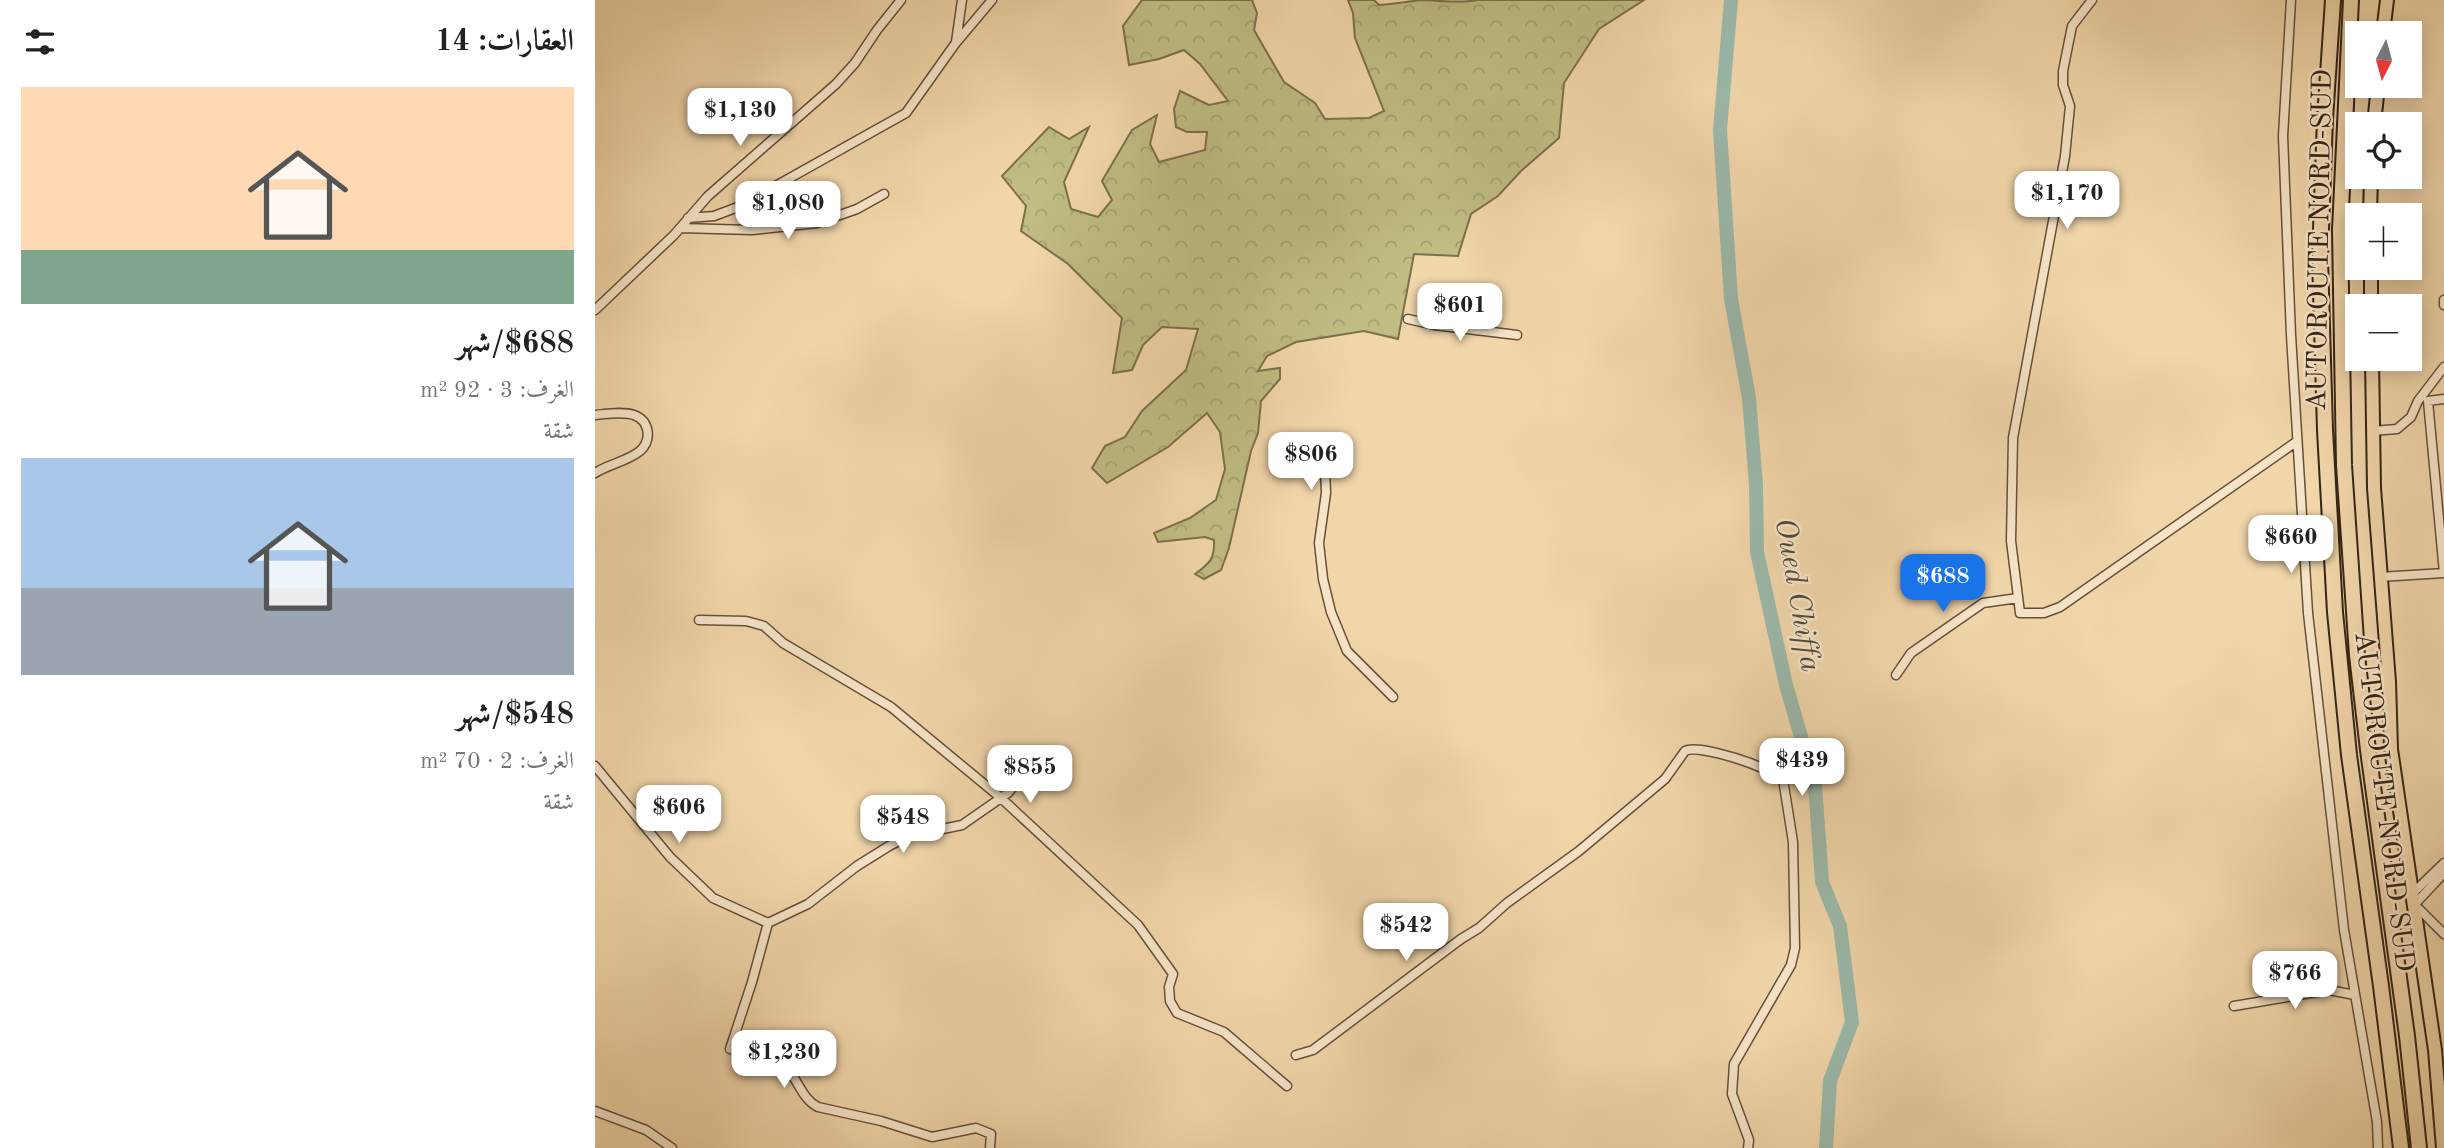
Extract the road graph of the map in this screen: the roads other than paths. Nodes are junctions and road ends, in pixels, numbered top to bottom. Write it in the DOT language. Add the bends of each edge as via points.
graph roads {
  1 [pos="901,0"];
  2 [pos="963,0"];
  3 [pos="992,0"];
  4 [pos="2092,0"];
  5 [pos="2291,0"];
  6 [pos="2387,0"];
  7 [pos="2331,4"];
  8 [pos="2352,4"];
  9 [pos="2384,21"];
  10 [pos="955,44"];
  11 [pos="884,194"];
  12 [pos="688,218"];
  13 [pos="680,228"];
  14 [pos="595,310"];
  15 [pos="1408,319"];
  16 [pos="1517,335"];
  17 [pos="2444,367"];
  18 [pos="2372,371"];
  19 [pos="2444,399"];
  20 [pos="595,415"];
  21 [pos="2372,432"];
  22 [pos="2297,442"];
  23 [pos="1325,468"];
  24 [pos="595,473"];
  25 [pos="2444,573"];
  26 [pos="2379,577"];
  27 [pos="2018,598"];
  28 [pos="699,620"];
  29 [pos="1896,676"];
  30 [pos="1393,697"];
  31 [pos="595,766"];
  32 [pos="1022,776"];
  33 [pos="1001,798"];
  34 [pos="2444,863"];
  35 [pos="2444,873"];
  36 [pos="2414,900"];
  37 [pos="768,923"];
  38 [pos="2444,934"];
  39 [pos="2355,995"];
  40 [pos="2234,1006"];
  41 [pos="1296,1055"];
  42 [pos="1287,1086"];
  43 [pos="595,1111"];
  44 [pos="672,1148"];
  45 [pos="990,1148"];
  46 [pos="1748,1148"];
  47 [pos="2378,1148"];
  48 [pos="2400,1148"];
  49 [pos="2419,1148"];
  50 [pos="2443,1148"];
  1 -- 12 [label="street" via="837,84"];
  2 -- 10 [label="street"];
  3 -- 10 [label="street"];
  4 -- 27 [label="street" via="2072,26 2063,71 2070,106 2065,156 2013,438 2011,541"];
  5 -- 22 [label="street" via="2283,136"];
  6 -- 9 [label="main road"];
  7 -- 48 [label="highway, AUTOROUTE NORD-SUD" via="2320,257 2335,612"];
  8 -- 49 [label="highway, AUTOROUTE NORD-SUD" via="2340,241 2344,465 2357,654"];
  10 -- 12 [label="street" via="906,113 726,213"];
  11 -- 13 [label="street" via="817,223 752,230"];
  12 -- 13 [label="street"];
  13 -- 14 [label="street"];
  15 -- 16 [label="street"];
  17 -- 21 [label="street" via="2411,417 2397,429"];
  18 -- 21 [label="main road"];
  19 -- 25 [label="street" via="2428,401"];
  20 -- 24 [label="street" via="632,414 648,432 647,442 638,452"];
  21 -- 26 [label="main road"];
  22 -- 27 [label="street" via="2060,607 2045,613 2020,613"];
  22 -- 39 [label="street" via="2308,613"];
  23 -- 30 [label="street" via="1319,543 1331,612 1347,651"];
  25 -- 26 [label="street"];
  26 -- 36 [label="main road" via="2391,749"];
  27 -- 29 [label="street" via="1983,604 1911,653"];
  28 -- 33 [label="street" via="764,626 783,643 891,707"];
  31 -- 37 [label="street" via="670,857 713,898"];
  32 -- 33 [label="street"];
  33 -- 37 [label="street" via="962,825 909,836 889,846 808,904"];
  33 -- 42 [label="street" via="1138,925 1173,974 1170,1000 1177,1013 1224,1032"];
  34 -- 36 [label="street"];
  35 -- 36 [label="street"];
  36 -- 38 [label="street"];
  36 -- 50 [label="main road"];
  37 -- 45 [label="street" via="730,1049 779,1062 809,1102 818,1107 932,1137 975,1128 991,1134"];
  39 -- 40 [label="street" via="2329,990"];
  39 -- 47 [label="street"];
  41 -- 46 [label="street" via="1314,1050 1479,928 1665,779 1685,751 1697,748 1783,779 1793,842 1795,948 1734,1064 1732,1094"];
  43 -- 44 [label="street" via="646,1130"];
}
